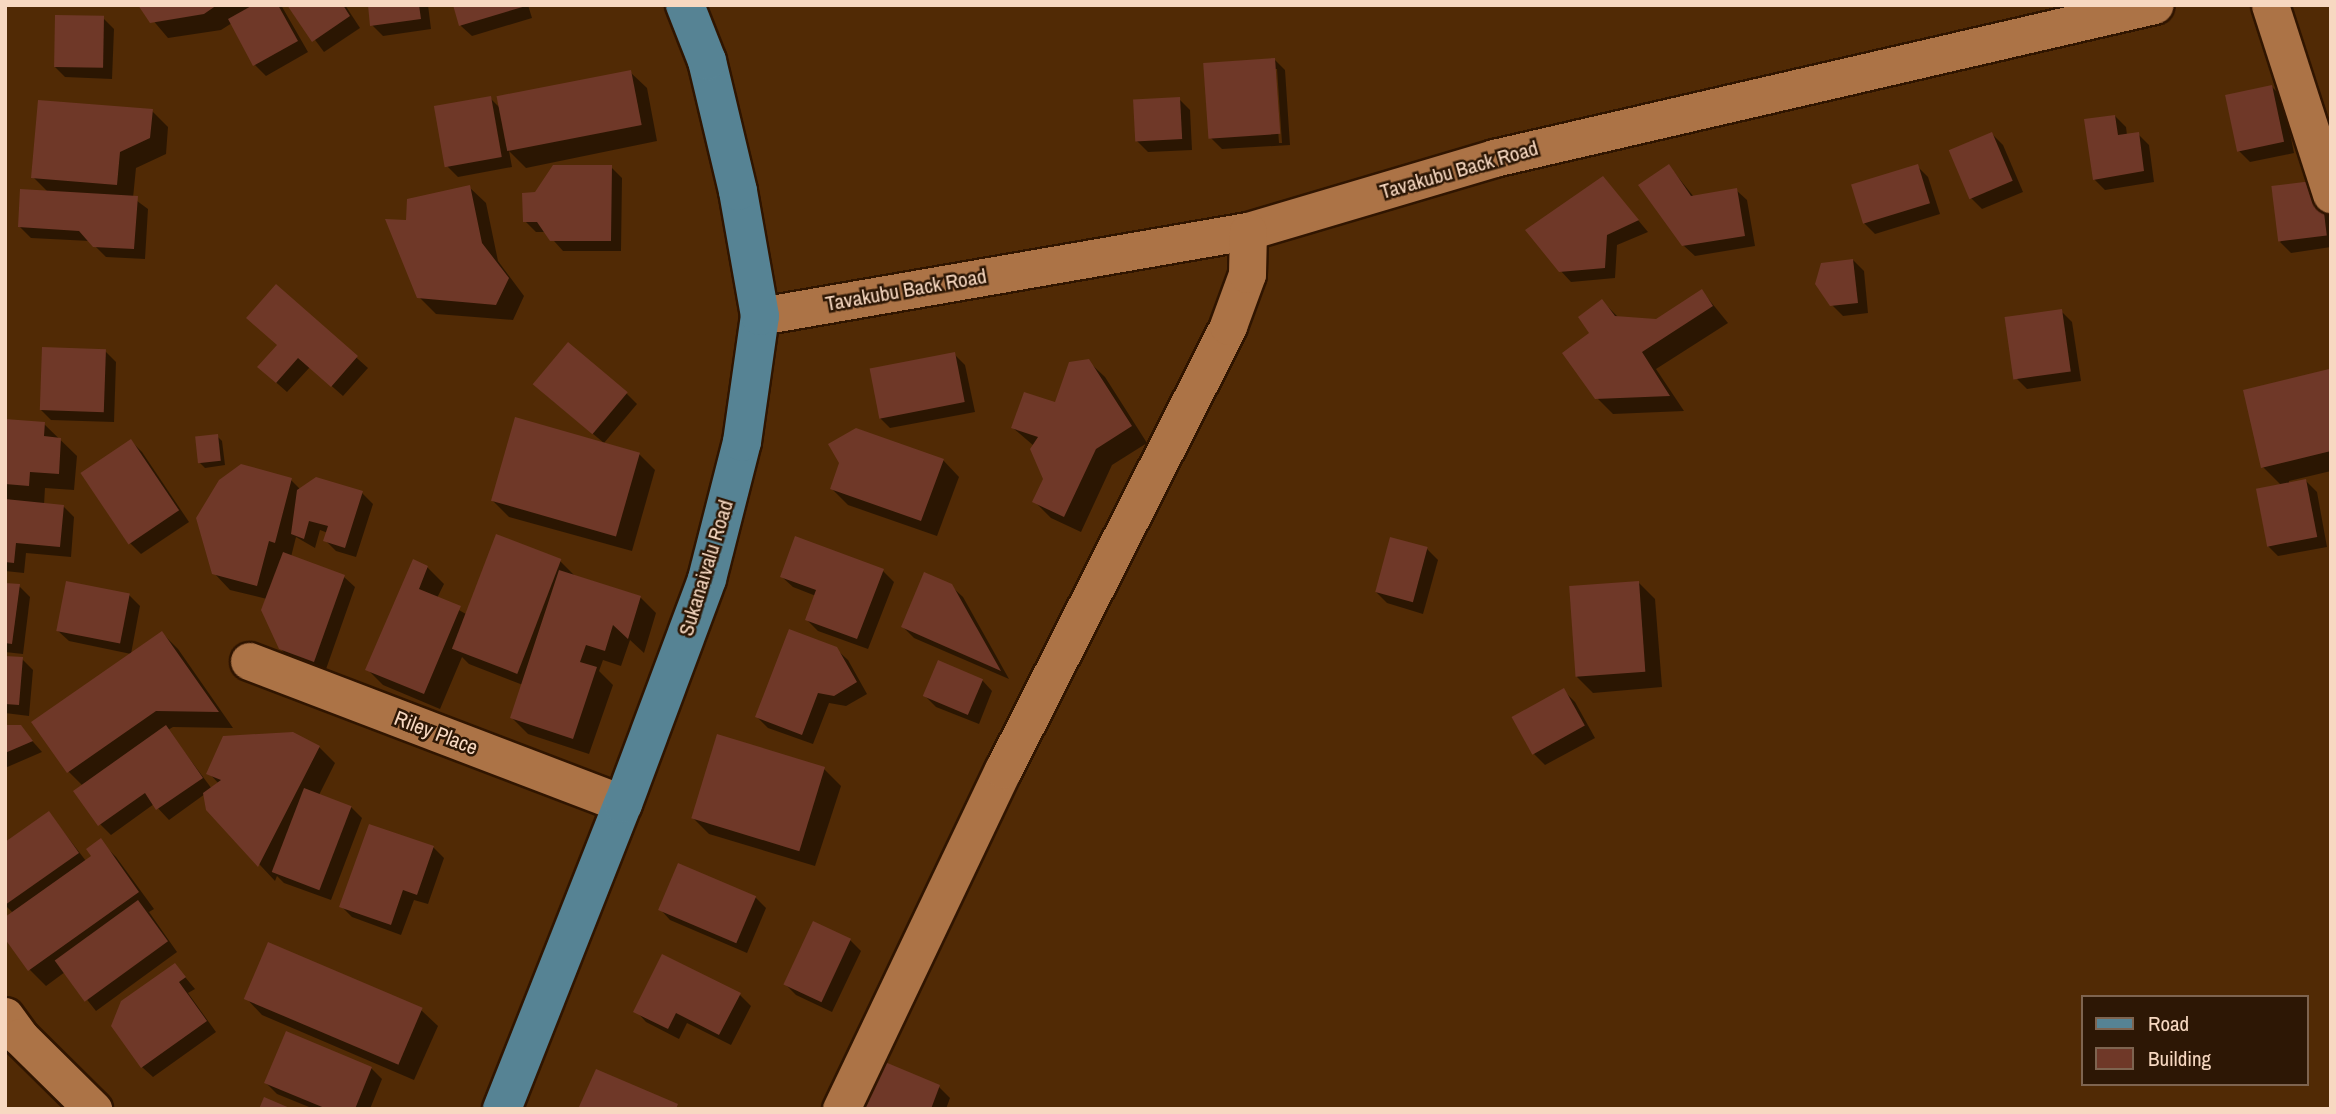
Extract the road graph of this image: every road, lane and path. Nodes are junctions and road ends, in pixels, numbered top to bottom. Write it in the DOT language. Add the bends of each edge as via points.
graph roads {
  1 [pos="685,5"];
  2 [pos="2154,5"];
  3 [pos="2270,5"];
  4 [pos="2331,194"];
  5 [pos="1248,231"];
  6 [pos="760,316"];
  7 [pos="249,662"];
  8 [pos="622,804"];
  9 [pos="5,1016"];
  10 [pos="93,1109"];
  11 [pos="502,1109"];
  12 [pos="841,1109"];
  1 -- 6 [label="main road, Sukanaivalu Road" via="707,61 738,191"];
  2 -- 5 [label="street, Tavakubu Back Road" via="1494,158"];
  3 -- 4 [label="street"];
  5 -- 6 [label="street, Tavakubu Back Road"];
  5 -- 12 [label="street" via="1247,274 1228,326 1003,770"];
  6 -- 8 [label="main road, Sukanaivalu Road" via="742,442 707,579"];
  7 -- 8 [label="street, Riley Place"];
  8 -- 11 [label="main road, Sukanaivalu Road"];
  9 -- 10 [label="street" via="20,1037"];
}
